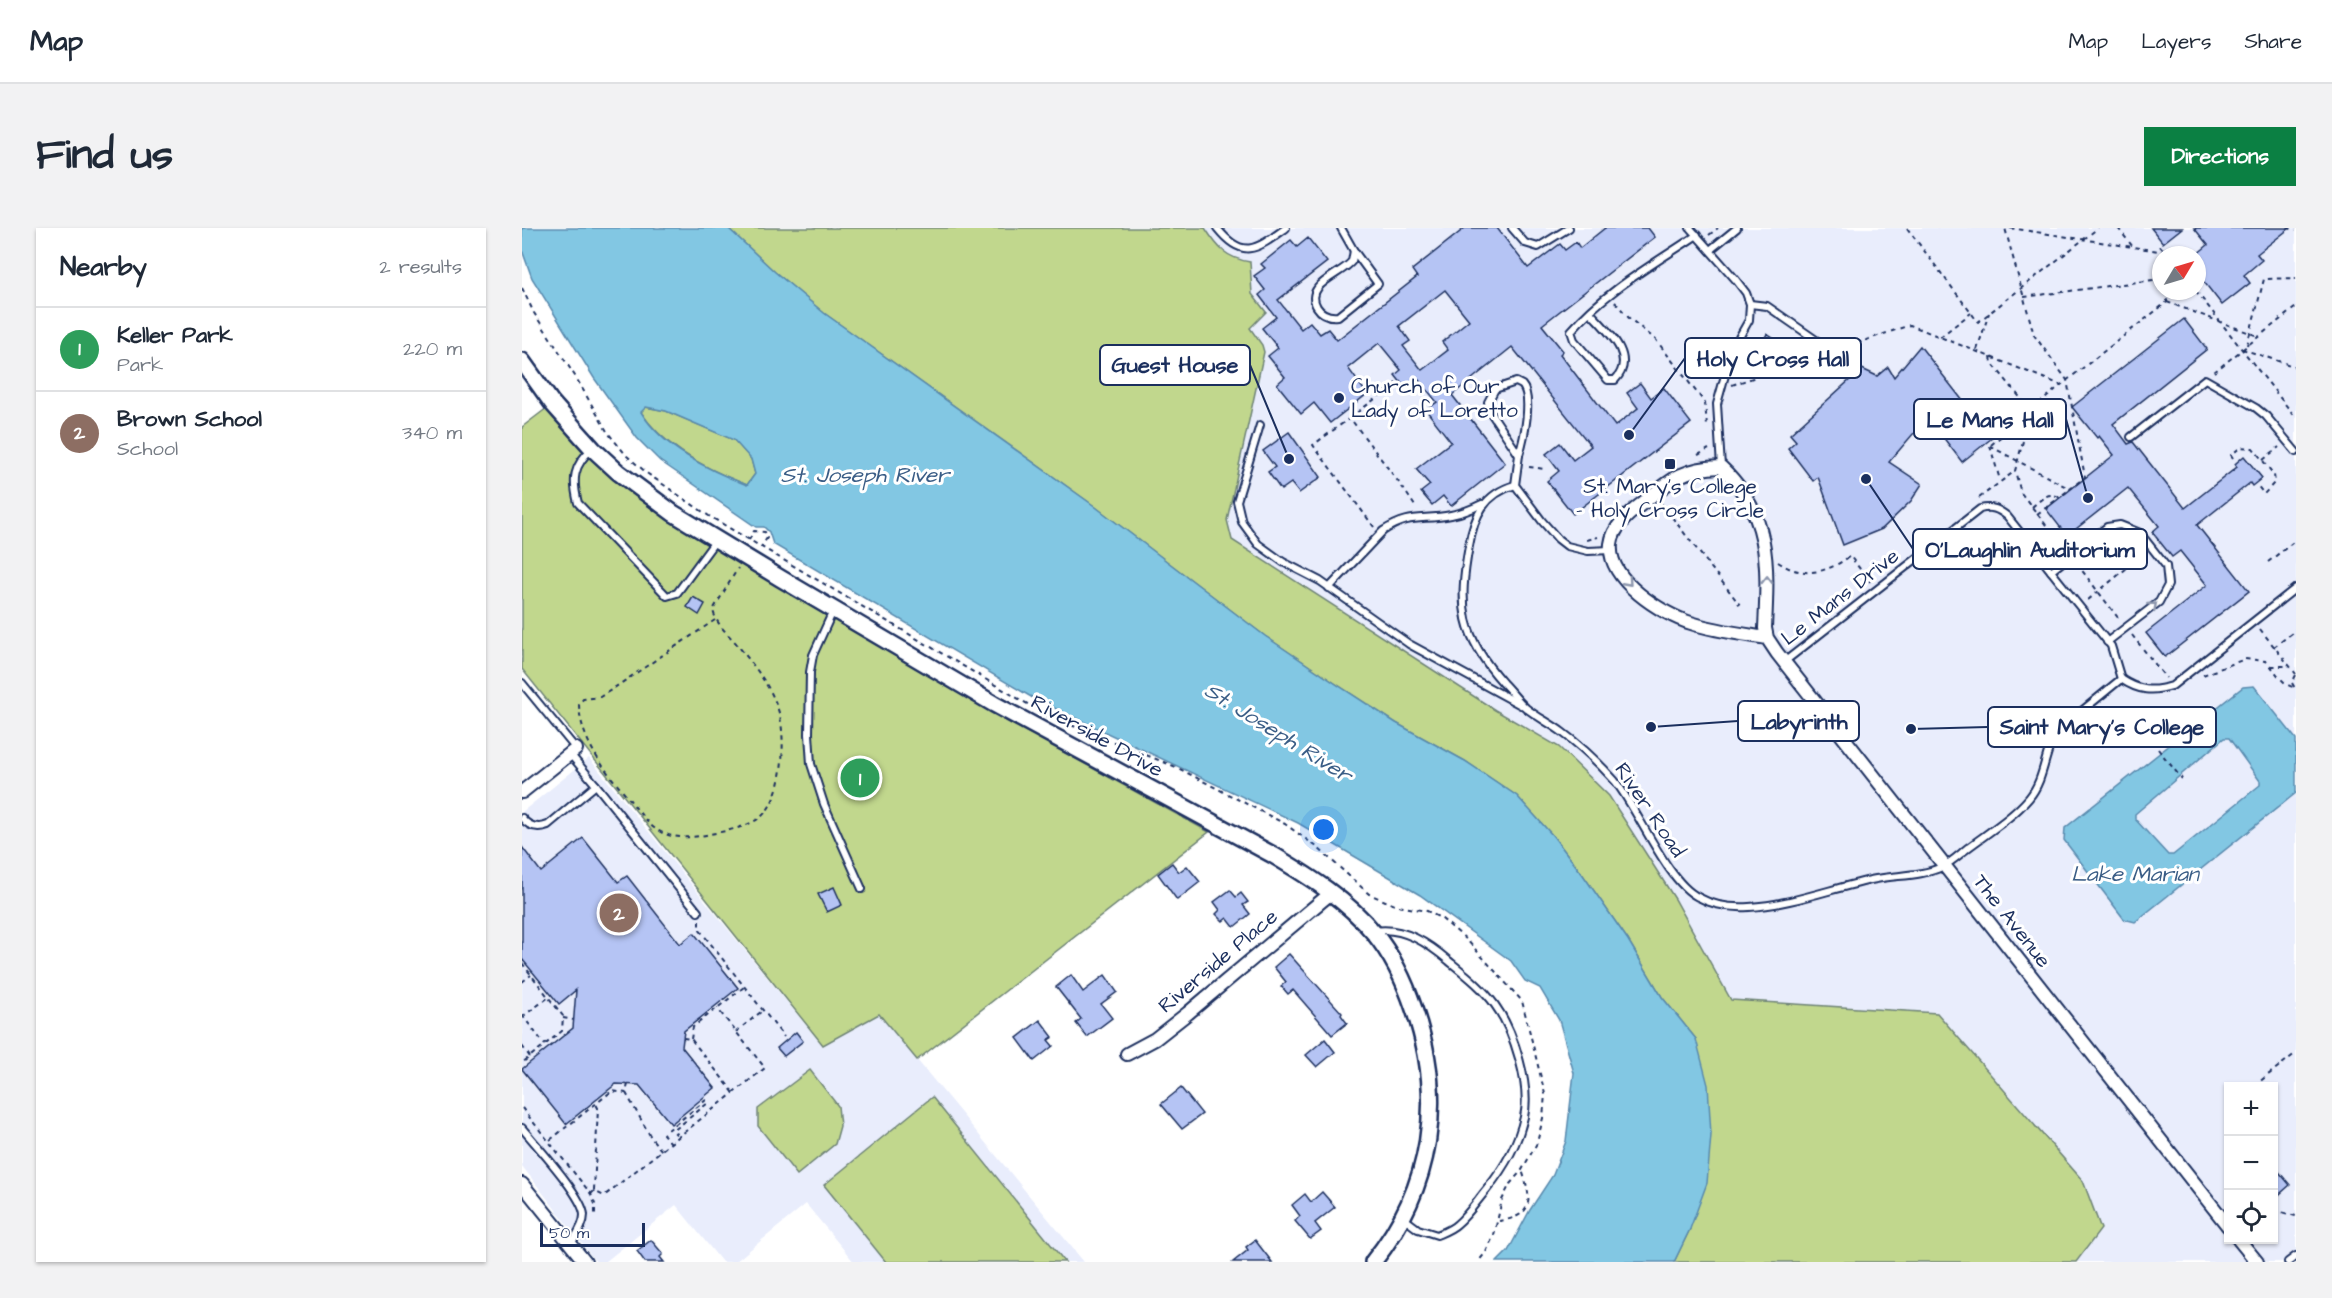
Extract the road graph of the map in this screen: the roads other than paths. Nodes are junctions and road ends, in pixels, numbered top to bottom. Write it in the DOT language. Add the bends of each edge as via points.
graph roads {
  1 [pos="1217,228"];
  2 [pos="1286,228"];
  3 [pos="1341,228"];
  4 [pos="1512,228"];
  5 [pos="1569,228"];
  6 [pos="1690,228"];
  7 [pos="1737,228"];
  8 [pos="1697,235"];
  9 [pos="1710,250"];
  10 [pos="1354,251"];
  11 [pos="1750,304"];
  12 [pos="1590,312"];
  13 [pos="1832,351"];
  14 [pos="522,361"];
  15 [pos="1260,425"];
  16 [pos="2131,437"];
  17 [pos="593,448"];
  18 [pos="2296,452"];
  19 [pos="1519,455"];
  20 [pos="1721,467"];
  21 [pos="1515,485"];
  22 [pos="1483,504"];
  23 [pos="717,540"];
  24 [pos="1612,550"];
  25 [pos="2051,571"];
  26 [pos="1329,588"];
  27 [pos="2296,588"];
  28 [pos="834,610"];
  29 [pos="1767,638"];
  30 [pos="2107,642"];
  31 [pos="1784,662"];
  32 [pos="2121,679"];
  33 [pos="522,683"];
  34 [pos="1527,709"];
  35 [pos="573,751"];
  36 [pos="596,785"];
  37 [pos="522,792"];
  38 [pos="522,818"];
  39 [pos="1944,866"];
  40 [pos="862,890"];
  41 [pos="1331,893"];
  42 [pos="698,912"];
  43 [pos="1372,931"];
  44 [pos="1127,1054"];
  45 [pos="522,1128"];
  46 [pos="522,1184"];
  47 [pos="1402,1216"];
  48 [pos="2224,1220"];
  49 [pos="570,1244"];
  50 [pos="2243,1244"];
  51 [pos="2296,1256"];
  52 [pos="585,1262"];
  53 [pos="1373,1262"];
  54 [pos="2257,1262"];
  55 [pos="2288,1262"];
  1 -- 2 [label="lane" via="1232,245 1249,250"];
  3 -- 10 [label="lane"];
  4 -- 5 [label="lane" via="1525,243 1538,247"];
  6 -- 8 [label="lane"];
  7 -- 9 [label="lane"];
  8 -- 9 [label="lane"];
  8 -- 12 [label="lane"];
  9 -- 11 [label="lane" via="1746,293"];
  10 -- 10 [label="lane" via="1378,284 1338,316 1323,314 1315,303 1318,287 1352,261"];
  11 -- 13 [label="lane" via="1767,306"];
  11 -- 20 [label="lane" via="1749,320 1732,350 1717,404"];
  12 -- 12 [label="lane" via="1571,331 1574,340 1608,381 1615,380 1623,366 1621,349"];
  14 -- 17 [label="street, Riverside Drive" via="552,403"];
  15 -- 26 [label="lane" via="1237,501 1242,522 1269,553"];
  16 -- 18 [label="lane" via="2205,379 2256,408"];
  17 -- 23 [label="street, Riverside Drive" via="643,492"];
  17 -- 23 [label="lane" via="582,457 577,469 573,485 578,503 667,596 677,593"];
  19 -- 19 [label="lane" via="1527,395 1522,385 1515,382 1495,389 1488,402 1489,410"];
  19 -- 21 [label="lane"];
  20 -- 24 [label="street" via="1698,468 1680,475 1654,494 1628,515 1617,530"];
  29 -- 20 [label="street, one-way" via="1764,541 1740,490"];
  21 -- 22 [label="lane"];
  21 -- 24 [label="lane" via="1567,546 1588,551"];
  22 -- 26 [label="lane" via="1451,515 1401,522 1379,535"];
  22 -- 34 [label="lane, River Road" via="1468,549 1464,580 1469,634 1478,652"];
  23 -- 28 [label="street, Riverside Drive"];
  24 -- 29 [label="street, one-way" via="1622,576 1659,608 1690,623"];
  25 -- 30 [label="lane, Le Mans Drive"];
  30 -- 25 [label="lane, one-way" via="2159,602 2168,585 2166,567 2152,548 2140,533 2120,525 2107,527"];
  25 -- 31 [label="lane, Le Mans Drive" via="2007,516 1989,507 1980,509"];
  26 -- 34 [label="lane" via="1408,644"];
  27 -- 32 [label="lane" via="2172,686 2155,691 2136,688"];
  28 -- 40 [label="lane" via="813,655 808,734 811,764 824,804"];
  28 -- 41 [label="street, Riverside Drive" via="1004,710 1274,855"];
  29 -- 31 [label="street, The Avenue"];
  30 -- 32 [label="lane, Le Mans Drive"];
  31 -- 39 [label="street, The Avenue"];
  32 -- 39 [label="lane" via="2056,732 2042,775 2028,799"];
  33 -- 35 [label="lane"];
  34 -- 39 [label="lane, River Road" via="1561,731 1600,765 1628,799 1673,874 1685,888 1710,903 1763,906"];
  35 -- 36 [label="lane"];
  35 -- 37 [label="street"];
  36 -- 38 [label="lane" via="548,825 539,828"];
  36 -- 42 [label="lane"];
  39 -- 48 [label="street, The Avenue"];
  41 -- 43 [label="street, Riverside Drive"];
  41 -- 44 [label="street, Riverside Place" via="1163,1033"];
  43 -- 47 [label="street, Riverside Drive" via="1397,968 1410,998 1431,1077 1425,1160"];
  43 -- 47 [label="lane" via="1407,934 1434,948 1472,980 1495,1005 1517,1048 1524,1082 1525,1115 1515,1146 1497,1177 1457,1225 1437,1235 1418,1229"];
  45 -- 49 [label="lane" via="583,1207 583,1225"];
  46 -- 49 [label="street"];
  47 -- 53 [label="street, Riverside Drive"];
  49 -- 52 [label="street"];
  50 -- 54 [label="street"];
  51 -- 55 [label="lane"];
}
